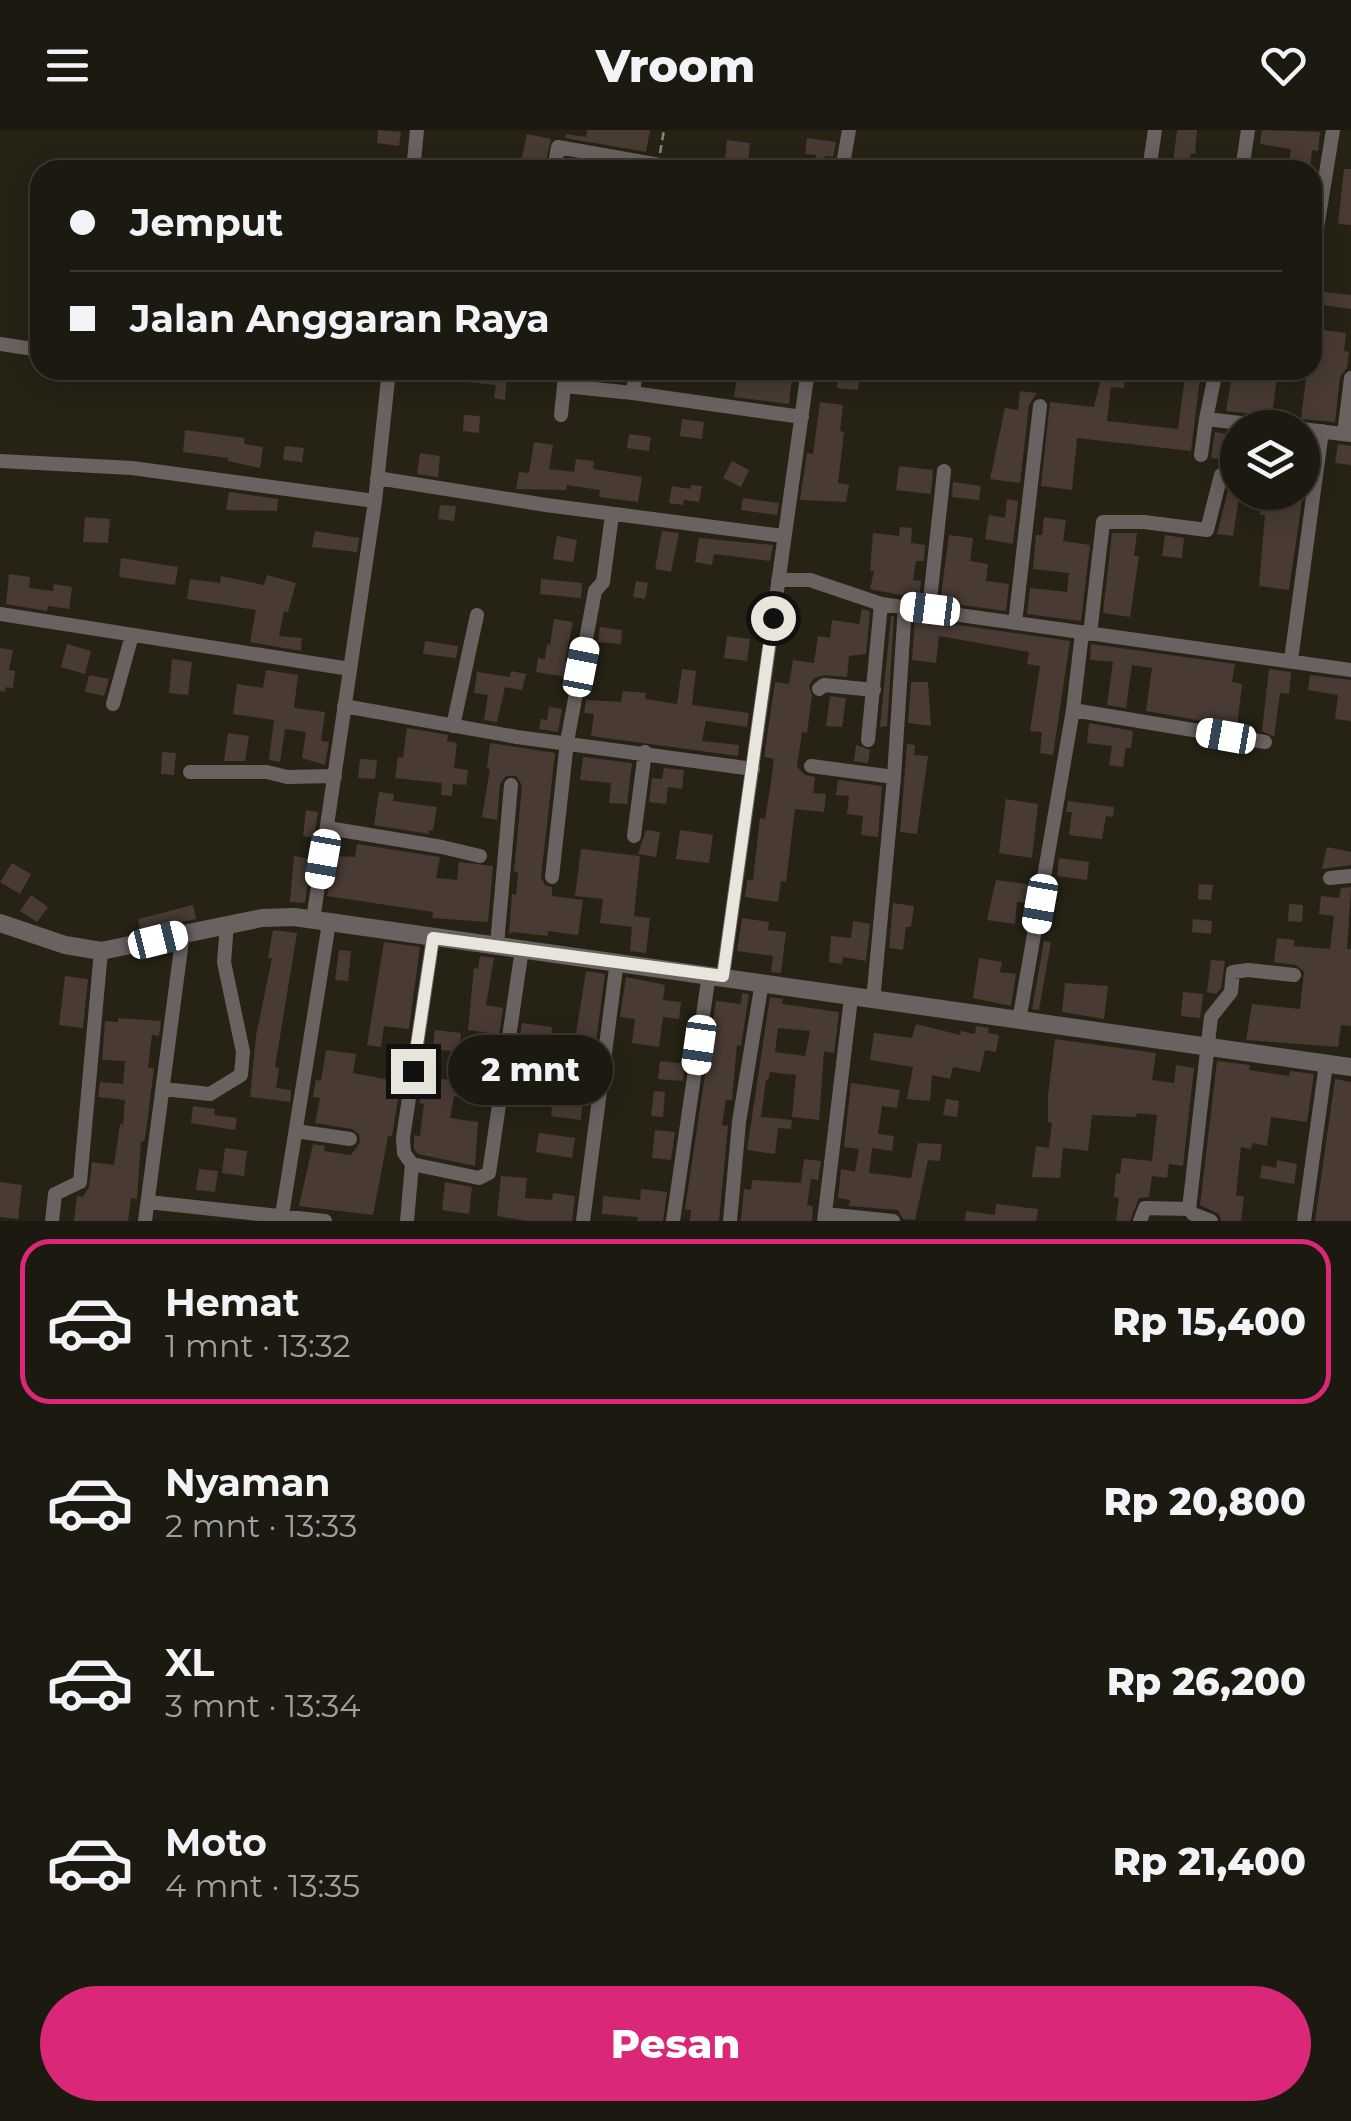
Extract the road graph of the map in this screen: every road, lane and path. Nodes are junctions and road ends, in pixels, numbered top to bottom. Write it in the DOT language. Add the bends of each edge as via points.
graph roads {
  1 [pos="417,130"];
  2 [pos="664,130"];
  3 [pos="850,130"];
  4 [pos="1155,130"];
  5 [pos="1248,130"];
  6 [pos="1333,130"];
  7 [pos="413,160"];
  8 [pos="556,160"];
  9 [pos="621,160"];
  10 [pos="659,160"];
  11 [pos="844,160"];
  12 [pos="1151,160"];
  13 [pos="1244,160"];
  14 [pos="1322,197"];
  15 [pos="0,344"];
  16 [pos="30,348"];
  17 [pos="1351,378"];
  18 [pos="388,380"];
  19 [pos="564,380"];
  20 [pos="573,380"];
  21 [pos="635,380"];
  22 [pos="807,380"];
  23 [pos="1214,380"];
  24 [pos="634,393"];
  25 [pos="1040,406"];
  26 [pos="560,415"];
  27 [pos="802,417"];
  28 [pos="1206,419"];
  29 [pos="1220,421"];
  30 [pos="1322,431"];
  31 [pos="1347,434"];
  32 [pos="1201,455"];
  33 [pos="0,461"];
  34 [pos="944,471"];
  35 [pos="1220,475"];
  36 [pos="377,478"];
  37 [pos="375,501"];
  38 [pos="612,515"];
  39 [pos="783,536"];
  40 [pos="778,580"];
  41 [pos="881,604"];
  42 [pos="905,606"];
  43 [pos="930,609"];
  44 [pos="0,614"];
  45 [pos="476,615"];
  46 [pos="1016,623"];
  47 [pos="1086,634"];
  48 [pos="132,635"];
  49 [pos="1292,660"];
  50 [pos="350,669"];
  51 [pos="1351,670"];
  52 [pos="819,689"];
  53 [pos="874,690"];
  54 [pos="113,704"];
  55 [pos="344,706"];
  56 [pos="1073,710"];
  57 [pos="453,726"];
  58 [pos="868,740"];
  59 [pos="567,742"];
  60 [pos="1265,742"];
  61 [pos="645,752"];
  62 [pos="811,766"];
  63 [pos="752,769"];
  64 [pos="190,772"];
  65 [pos="335,776"];
  66 [pos="894,776"];
  67 [pos="511,785"];
  68 [pos="328,828"];
  69 [pos="634,836"];
  70 [pos="480,856"];
  71 [pos="1351,876"];
  72 [pos="552,877"];
  73 [pos="1330,878"];
  74 [pos="321,922"];
  75 [pos="0,923"];
  76 [pos="226,924"];
  77 [pos="183,934"];
  78 [pos="433,938"];
  79 [pos="498,946"];
  80 [pos="522,949"];
  81 [pos="101,950"];
  82 [pos="617,961"];
  83 [pos="716,975"];
  84 [pos="1294,975"];
  85 [pos="762,982"];
  86 [pos="852,998"];
  87 [pos="874,1001"];
  88 [pos="1020,1021"];
  89 [pos="1210,1049"];
  90 [pos="1326,1064"];
  91 [pos="1351,1068"];
  92 [pos="163,1089"];
  93 [pos="296,1131"];
  94 [pos="350,1139"];
  95 [pos="412,1164"];
  96 [pos="148,1202"];
  97 [pos="282,1215"];
  98 [pos="1191,1215"];
  99 [pos="824,1218"];
  100 [pos="52,1220"];
  101 [pos="145,1221"];
  102 [pos="325,1221"];
  103 [pos="406,1221"];
  104 [pos="584,1221"];
  105 [pos="674,1221"];
  106 [pos="730,1221"];
  107 [pos="893,1221"];
  108 [pos="1140,1221"];
  109 [pos="1212,1221"];
  110 [pos="1304,1221"];
  1 -- 7 [label="street"];
  2 -- 10 [label="path"];
  3 -- 11 [label="street"];
  4 -- 12 [label="street"];
  5 -- 13 [label="street"];
  6 -- 14 [label="street"];
  8 -- 9 [label="street" via="558,148"];
  15 -- 16 [label="street"];
  17 -- 31 [label="street"];
  18 -- 36 [label="street"];
  19 -- 26 [label="street"];
  20 -- 24 [label="street"];
  21 -- 24 [label="street"];
  22 -- 27 [label="street"];
  23 -- 28 [label="street"];
  24 -- 27 [label="street"];
  25 -- 46 [label="street"];
  27 -- 39 [label="street"];
  28 -- 29 [label="street"];
  28 -- 32 [label="street"];
  30 -- 31 [label="street"];
  30 -- 49 [label="street"];
  33 -- 37 [label="street" via="132,468"];
  34 -- 43 [label="street"];
  35 -- 47 [label="street" via="1207,530 1103,522"];
  36 -- 37 [label="street"];
  36 -- 38 [label="street"];
  37 -- 50 [label="street"];
  38 -- 39 [label="street"];
  38 -- 59 [label="street"];
  39 -- 40 [label="street"];
  40 -- 41 [label="street" via="810,580"];
  40 -- 63 [label="street"];
  41 -- 42 [label="street"];
  41 -- 53 [label="street"];
  42 -- 43 [label="street"];
  42 -- 66 [label="street"];
  43 -- 46 [label="street"];
  44 -- 48 [label="street"];
  45 -- 57 [label="street"];
  46 -- 47 [label="street"];
  47 -- 49 [label="street"];
  47 -- 56 [label="street"];
  48 -- 50 [label="street"];
  48 -- 54 [label="street"];
  49 -- 51 [label="street"];
  50 -- 55 [label="street"];
  52 -- 53 [label="street" via="824,684"];
  53 -- 58 [label="street"];
  55 -- 57 [label="street"];
  55 -- 65 [label="street"];
  56 -- 60 [label="street"];
  56 -- 88 [label="street"];
  57 -- 59 [label="street"];
  59 -- 61 [label="street"];
  59 -- 72 [label="street"];
  61 -- 63 [label="street"];
  61 -- 69 [label="street"];
  62 -- 66 [label="street"];
  63 -- 83 [label="street"];
  64 -- 65 [label="street"];
  65 -- 68 [label="street"];
  66 -- 87 [label="street"];
  67 -- 79 [label="street"];
  68 -- 70 [label="street"];
  68 -- 74 [label="street"];
  71 -- 73 [label="street"];
  74 -- 76 [label="street" via="262,918"];
  74 -- 78 [label="street"];
  74 -- 93 [label="street"];
  75 -- 81 [label="street"];
  76 -- 77 [label="street"];
  76 -- 92 [label="street" via="224,962 243,1052 241,1074 210,1094"];
  77 -- 81 [label="street"];
  77 -- 92 [label="street"];
  78 -- 79 [label="street"];
  78 -- 95 [label="street" via="403,1138"];
  79 -- 80 [label="street"];
  80 -- 82 [label="street"];
  80 -- 95 [label="street" via="489,1173 479,1178"];
  81 -- 100 [label="street" via="80,1182 55,1194"];
  82 -- 83 [label="street"];
  82 -- 104 [label="street"];
  83 -- 85 [label="street"];
  83 -- 105 [label="street"];
  84 -- 89 [label="street" via="1233,972 1231,992 1211,1017"];
  85 -- 86 [label="street"];
  85 -- 106 [label="street"];
  86 -- 87 [label="street"];
  86 -- 99 [label="street"];
  87 -- 88 [label="street"];
  88 -- 89 [label="street"];
  89 -- 90 [label="street"];
  89 -- 98 [label="street"];
  90 -- 91 [label="street"];
  90 -- 110 [label="street"];
  92 -- 96 [label="street"];
  93 -- 94 [label="street"];
  93 -- 97 [label="street"];
  95 -- 103 [label="street"];
  96 -- 97 [label="street"];
  96 -- 101 [label="street"];
  97 -- 102 [label="street"];
  98 -- 108 [label="street" via="1145,1208"];
  98 -- 109 [label="street"];
  99 -- 107 [label="street"];
}
